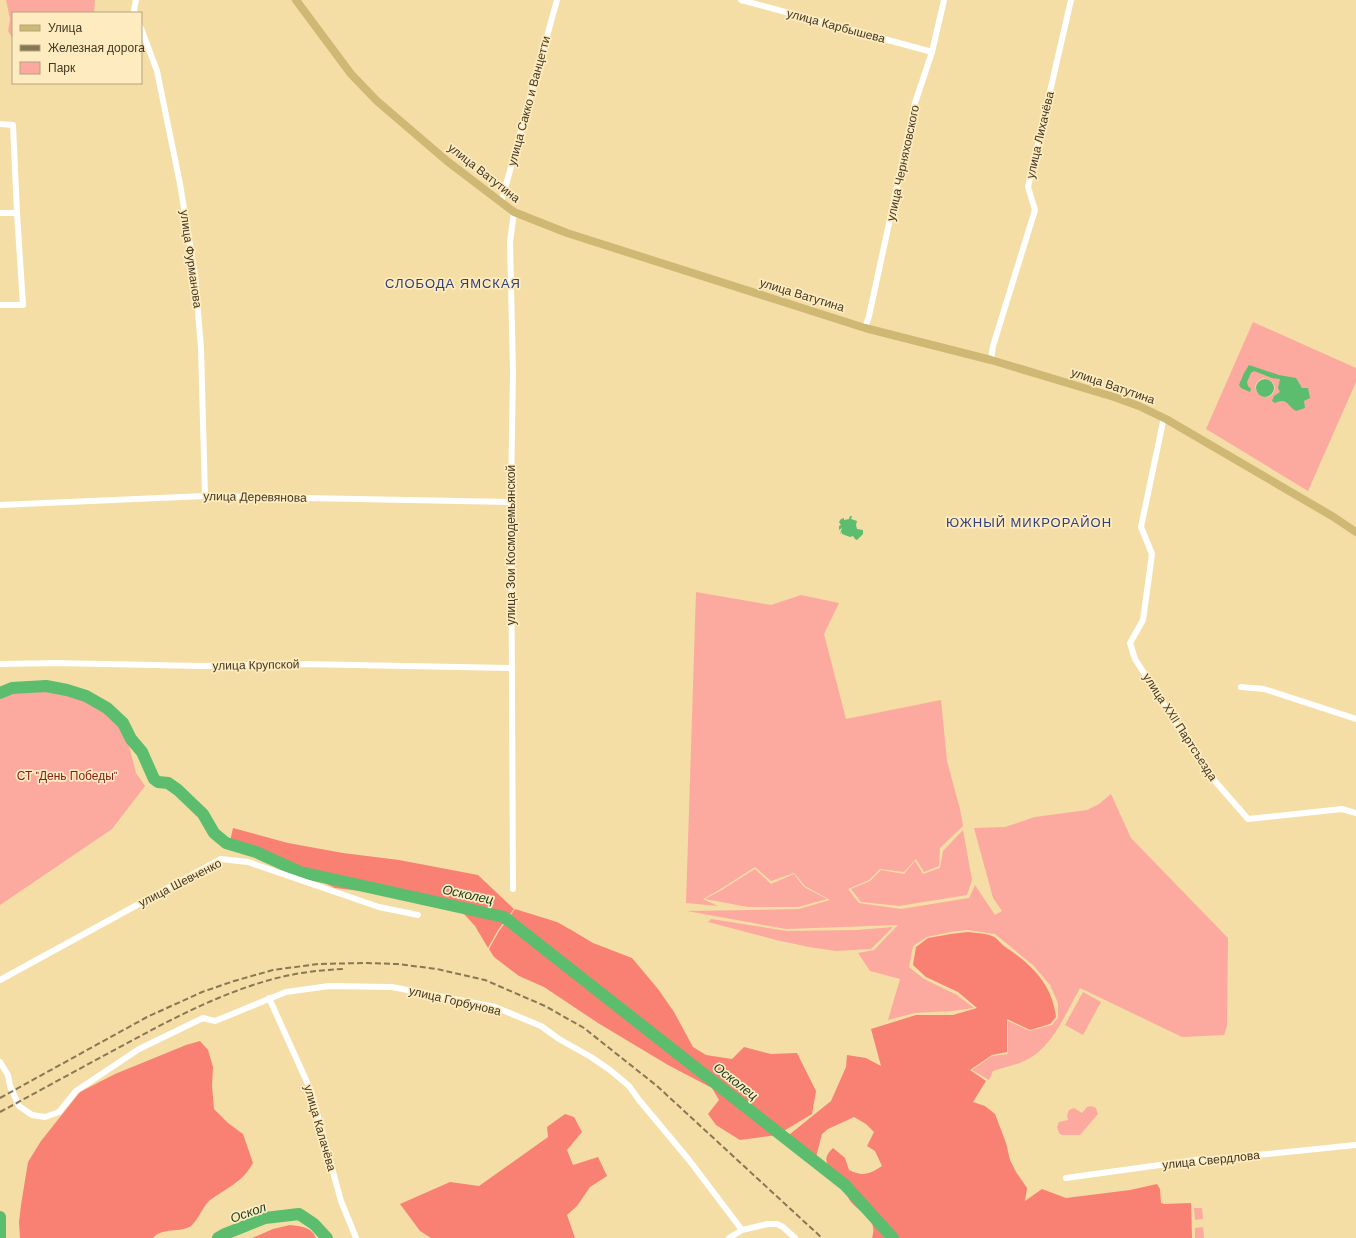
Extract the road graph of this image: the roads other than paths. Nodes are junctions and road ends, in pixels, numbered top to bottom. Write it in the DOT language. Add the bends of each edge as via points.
graph roads {
  1 [pos="136,0"];
  2 [pos="296,0"];
  3 [pos="557,0"];
  4 [pos="741,0"];
  5 [pos="944,0"];
  6 [pos="1071,0"];
  7 [pos="135,12"];
  8 [pos="142,31"];
  9 [pos="932,52"];
  10 [pos="0,124"];
  11 [pos="501,203"];
  12 [pos="514,212"];
  13 [pos="0,213"];
  14 [pos="17,213"];
  15 [pos="0,305"];
  16 [pos="865,328"];
  17 [pos="991,360"];
  18 [pos="1164,417"];
  19 [pos="205,496"];
  20 [pos="511,502"];
  21 [pos="0,504"];
  22 [pos="1356,532"];
  23 [pos="0,664"];
  24 [pos="512,668"];
  25 [pos="1241,687"];
  26 [pos="1356,720"];
  27 [pos="1356,813"];
  28 [pos="513,889"];
  29 [pos="418,915"];
  30 [pos="0,980"];
  31 [pos="311,989"];
  32 [pos="313,996"];
  33 [pos="269,998"];
  34 [pos="0,1062"];
  35 [pos="1356,1145"];
  36 [pos="1066,1178"];
  37 [pos="742,1230"];
  38 [pos="356,1238"];
  39 [pos="729,1238"];
  40 [pos="795,1238"];
  1 -- 7 [label="street"];
  2 -- 11 [label="main road, улица Ватутина" via="351,74 377,101"];
  3 -- 11 [label="street, улица Сакко и Ванцетти"];
  4 -- 9 [label="street, улица Карбышева"];
  5 -- 9 [label="street, улица Черняховского"];
  6 -- 17 [label="street, улица Лихачёва" via="1028,187 1035,210 993,346"];
  8 -- 19 [label="street, улица Фурманова" via="157,71 195,275 201,348"];
  9 -- 16 [label="street, улица Черняховского" via="916,103"];
  10 -- 14 [label="street" via="13,125"];
  11 -- 12 [label="main road, улица Ватутина"];
  12 -- 16 [label="main road, улица Ватутина" via="567,233"];
  12 -- 20 [label="street, улица Зои Космодемьянской" via="510,242 513,372"];
  13 -- 14 [label="street"];
  14 -- 15 [label="street" via="23,305"];
  16 -- 17 [label="main road, улица Ватутина"];
  17 -- 18 [label="main road, улица Ватутина" via="1114,397"];
  18 -- 22 [label="main road, улица Ватутина"];
  18 -- 27 [label="street, улица XXII Партсъезда" via="1141,527 1152,554 1142,620 1130,643 1136,659 1207,772 1248,819 1342,809"];
  19 -- 20 [label="street, улица Деревянова"];
  19 -- 21 [label="street, улица Деревянова"];
  20 -- 24 [label="street, улица Зои Космодемьянской"];
  23 -- 24 [label="street, улица Крупской" via="301,664"];
  24 -- 28 [label="street, улица Зои Космодемьянской"];
  25 -- 26 [label="street" via="1264,689"];
  29 -- 30 [label="street, улица Шевченко" via="379,907 248,862 221,859"];
  31 -- 32 [label="street"];
  31 -- 33 [label="street, улица Горбунова" via="286,992"];
  31 -- 37 [label="street, улица Горбунова" via="329,986 392,987 495,1007 541,1026 591,1057 629,1086"];
  33 -- 34 [label="street, улица Горбунова" via="215,1021 203,1018 139,1049 76,1091 59,1112 45,1117 32,1115 19,1106 8,1075"];
  33 -- 38 [label="street, улица Калачёва" via="312,1091 341,1200"];
  35 -- 36 [label="street, улица Свердлова" via="1218,1159 1202,1158"];
  37 -- 39 [label="street"];
  37 -- 40 [label="street" via="777,1224"];
}
